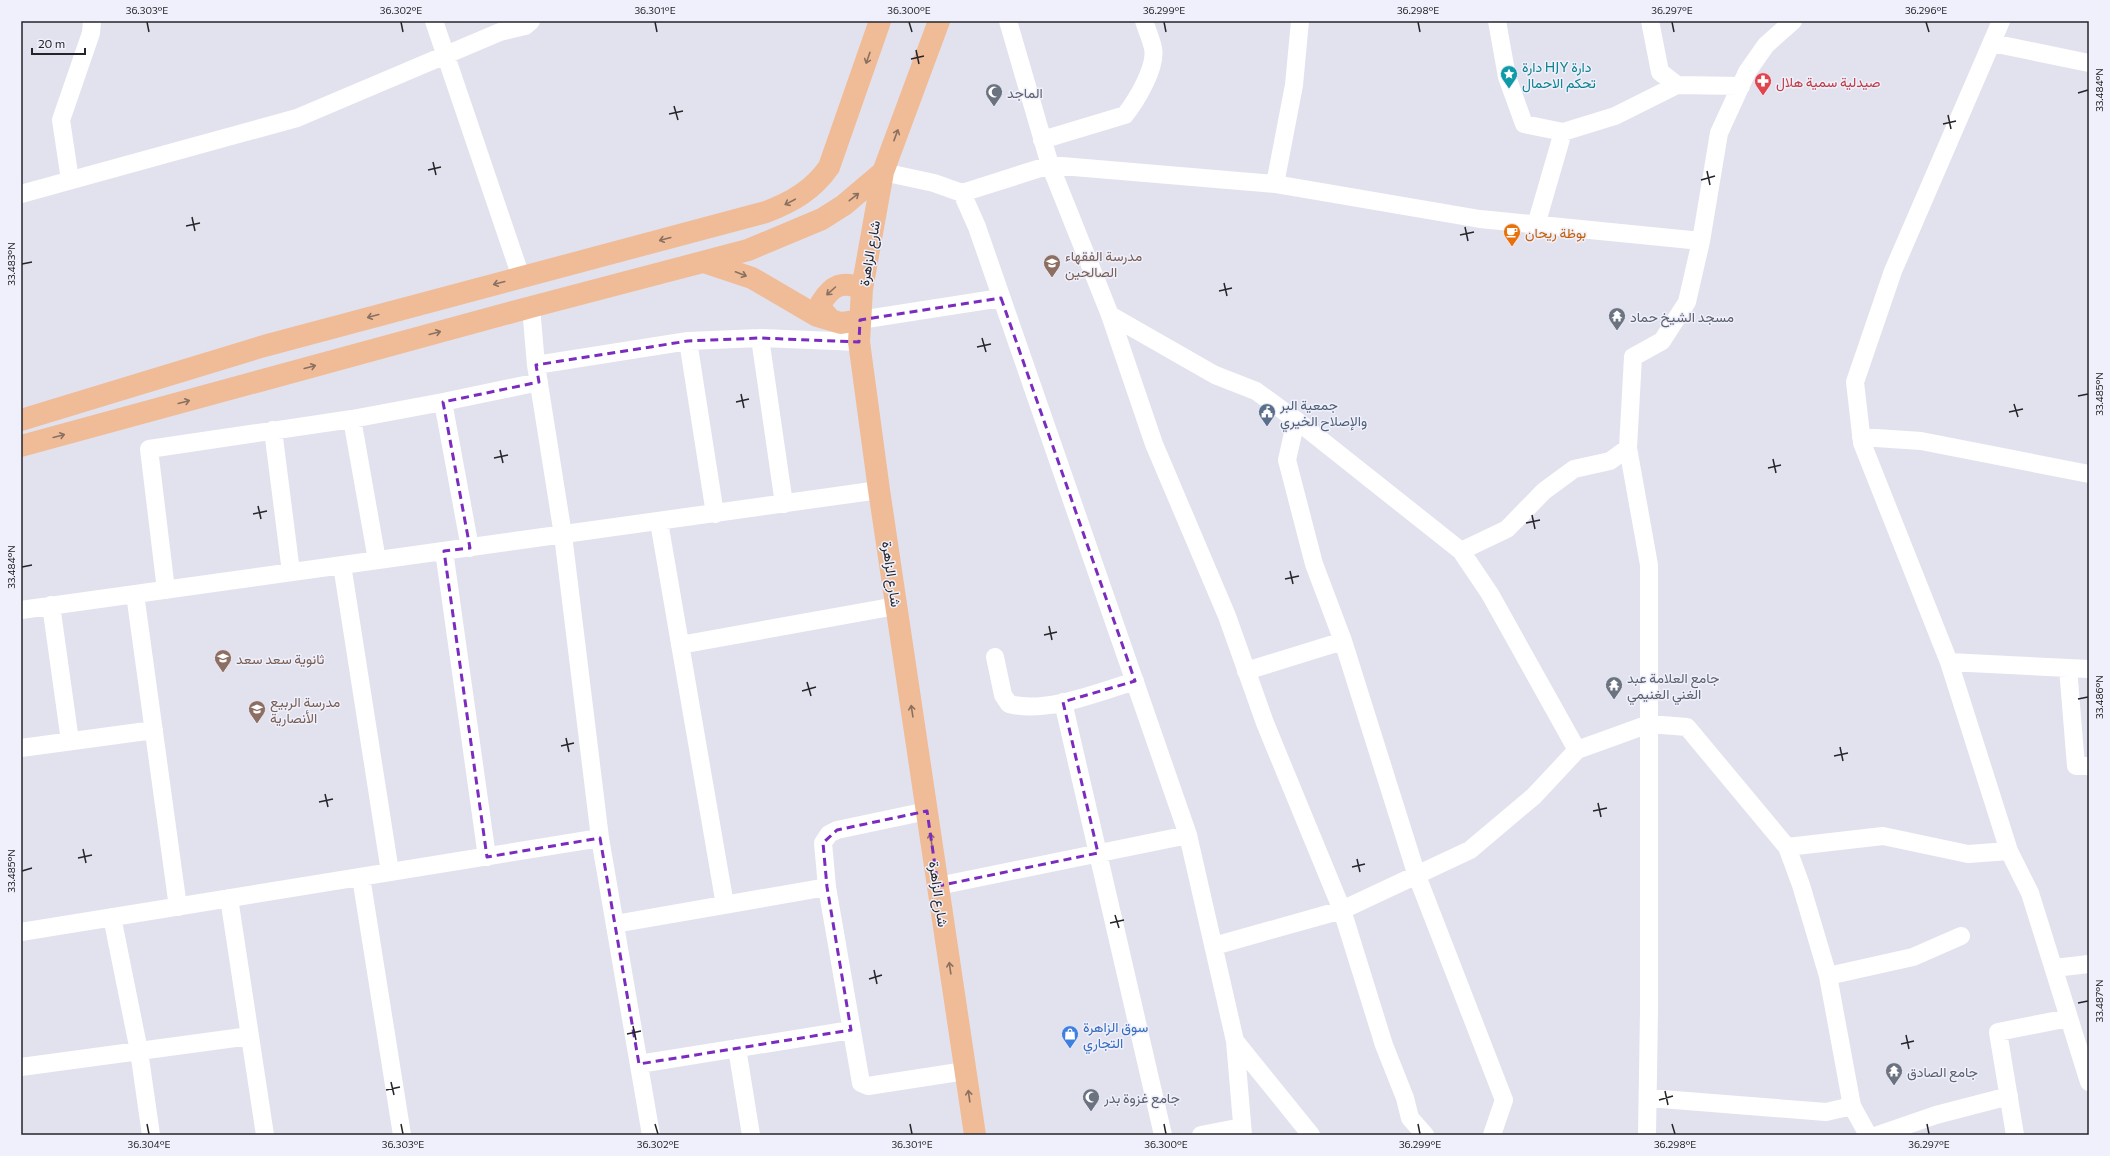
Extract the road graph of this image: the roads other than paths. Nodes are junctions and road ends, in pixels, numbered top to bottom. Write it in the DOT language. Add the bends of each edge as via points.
graph roads {
  1 [pos="92,21"];
  2 [pos="434,21"];
  3 [pos="531,21"];
  4 [pos="880,21"];
  5 [pos="939,21"];
  6 [pos="1008,21"];
  7 [pos="1144,21"];
  8 [pos="1300,21"];
  9 [pos="1497,21"];
  10 [pos="1650,21"];
  11 [pos="1793,21"];
  12 [pos="2001,21"];
  13 [pos="1992,43"];
  14 [pos="446,55"];
  15 [pos="2089,64"];
  16 [pos="1677,85"];
  17 [pos="1741,86"];
  18 [pos="1563,132"];
  19 [pos="1042,140"];
  20 [pos="1050,165"];
  21 [pos="883,172"];
  22 [pos="70,180"];
  23 [pos="1275,184"];
  24 [pos="962,193"];
  25 [pos="21,194"];
  26 [pos="1536,224"];
  27 [pos="1701,242"];
  28 [pos="704,262"];
  29 [pos="521,277"];
  30 [pos="862,289"];
  31 [pos="1001,298"];
  32 [pos="531,307"];
  33 [pos="1110,315"];
  34 [pos="831,320"];
  35 [pos="860,331"];
  36 [pos="760,338"];
  37 [pos="688,341"];
  38 [pos="536,365"];
  39 [pos="539,382"];
  40 [pos="443,402"];
  41 [pos="352,419"];
  42 [pos="21,420"];
  43 [pos="1296,420"];
  44 [pos="273,430"];
  45 [pos="1861,437"];
  46 [pos="21,446"];
  47 [pos="1628,448"];
  48 [pos="2089,474"];
  49 [pos="879,490"];
  50 [pos="784,504"];
  51 [pos="715,514"];
  52 [pos="659,522"];
  53 [pos="563,535"];
  54 [pos="470,548"];
  55 [pos="444,551"];
  56 [pos="1461,551"];
  57 [pos="377,560"];
  58 [pos="342,565"];
  59 [pos="291,572"];
  60 [pos="166,590"];
  61 [pos="135,594"];
  62 [pos="51,605"];
  63 [pos="896,606"];
  64 [pos="21,610"];
  65 [pos="1343,641"];
  66 [pos="680,645"];
  67 [pos="995,657"];
  68 [pos="1949,662"];
  69 [pos="2068,668"];
  70 [pos="2089,669"];
  71 [pos="1246,671"];
  72 [pos="1135,681"];
  73 [pos="1064,702"];
  74 [pos="1649,724"];
  75 [pos="154,730"];
  76 [pos="70,741"];
  77 [pos="21,748"];
  78 [pos="1577,750"];
  79 [pos="2089,766"];
  80 [pos="927,811"];
  81 [pos="1188,834"];
  82 [pos="600,838"];
  83 [pos="1788,847"];
  84 [pos="2009,851"];
  85 [pos="1098,853"];
  86 [pos="487,857"];
  87 [pos="390,872"];
  88 [pos="1417,876"];
  89 [pos="361,877"];
  90 [pos="938,886"];
  91 [pos="827,887"];
  92 [pos="229,898"];
  93 [pos="725,905"];
  94 [pos="178,906"];
  95 [pos="1342,910"];
  96 [pos="112,917"];
  97 [pos="615,924"];
  98 [pos="21,932"];
  99 [pos="1961,936"];
  100 [pos="1214,946"];
  101 [pos="2089,964"];
  102 [pos="2054,968"];
  103 [pos="1828,976"];
  104 [pos="2069,1018"];
  105 [pos="851,1030"];
  106 [pos="250,1036"];
  107 [pos="1235,1041"];
  108 [pos="737,1048"];
  109 [pos="138,1051"];
  110 [pos="638,1064"];
  111 [pos="21,1067"];
  112 [pos="965,1071"];
  113 [pos="2089,1082"];
  114 [pos="2009,1096"];
  115 [pos="1649,1098"];
  116 [pos="1852,1106"];
  117 [pos="1243,1131"];
  118 [pos="971,1134"];
  119 [pos="151,1135"];
  120 [pos="265,1135"];
  121 [pos="402,1135"];
  122 [pos="651,1135"];
  123 [pos="751,1135"];
  124 [pos="1163,1135"];
  125 [pos="1201,1135"];
  126 [pos="1312,1135"];
  127 [pos="1424,1135"];
  128 [pos="1492,1135"];
  129 [pos="1647,1135"];
  130 [pos="1868,1135"];
  131 [pos="1878,1135"];
  132 [pos="2015,1135"];
  1 -- 22 [label="street" via="91,33 61,120"];
  2 -- 14 [label="street"];
  3 -- 14 [label="street" via="524,26 500,32"];
  4 -- 29 [label="main road, one-way" via="829,167 821,179 797,198 766,212"];
  21 -- 5 [label="main road, شارع الزاهرة, one-way"];
  6 -- 19 [label="street"];
  7 -- 19 [label="street" via="1153,49 1152,66 1125,116"];
  8 -- 23 [label="street" via="1294,85"];
  9 -- 18 [label="street" via="1507,78 1524,124"];
  10 -- 16 [label="street" via="1660,72"];
  11 -- 17 [label="street" via="1766,45 1747,72"];
  12 -- 13 [label="street"];
  13 -- 15 [label="street"];
  13 -- 45 [label="street" via="1893,271 1855,382"];
  14 -- 22 [label="street" via="297,118"];
  14 -- 29 [label="street"];
  16 -- 17 [label="street"];
  16 -- 18 [label="street" via="1615,116"];
  17 -- 27 [label="street" via="1720,133"];
  18 -- 26 [label="street"];
  19 -- 20 [label="street"];
  20 -- 23 [label="street"];
  20 -- 24 [label="street"];
  20 -- 33 [label="street"];
  21 -- 24 [label="street" via="934,183"];
  28 -- 21 [label="main road, one-way" via="769,242 822,219 844,205"];
  21 -- 30 [label="main road, شارع الزاهرة"];
  22 -- 25 [label="street"];
  23 -- 26 [label="street" via="1480,219"];
  24 -- 31 [label="street" via="977,227"];
  26 -- 27 [label="street"];
  27 -- 47 [label="street" via="1687,302 1662,341 1633,357"];
  28 -- 32 [label="main road"];
  28 -- 34 [label="main road, one-way" via="752,278 818,316"];
  29 -- 42 [label="main road, one-way" via="264,346"];
  30 -- 34 [label="main road, one-way" via="849,285 835,287 829,291 821,303 823,311"];
  30 -- 35 [label="main road, شارع الزاهرة"];
  31 -- 35 [label="street"];
  31 -- 72 [label="street"];
  32 -- 38 [label="street"];
  46 -- 32 [label="main road, one-way"];
  33 -- 43 [label="street" via="1215,375 1256,391"];
  33 -- 71 [label="street" via="1154,444 1227,616"];
  34 -- 35 [label="main road"];
  35 -- 36 [label="street"];
  35 -- 49 [label="main road, شارع الزاهرة"];
  36 -- 37 [label="street"];
  36 -- 50 [label="street"];
  37 -- 38 [label="street"];
  37 -- 51 [label="street"];
  38 -- 39 [label="street"];
  39 -- 40 [label="street"];
  39 -- 53 [label="street"];
  40 -- 41 [label="street"];
  40 -- 54 [label="street"];
  41 -- 44 [label="street"];
  41 -- 57 [label="street"];
  43 -- 56 [label="street"];
  43 -- 65 [label="street" via="1287,460 1314,564"];
  44 -- 59 [label="street"];
  44 -- 60 [label="street" via="149,449"];
  45 -- 48 [label="street" via="1921,442"];
  45 -- 68 [label="street"];
  47 -- 56 [label="street" via="1610,461 1574,469 1544,491 1507,529"];
  47 -- 74 [label="street" via="1649,566"];
  49 -- 50 [label="street"];
  49 -- 63 [label="main road, شارع الزاهرة"];
  50 -- 51 [label="street"];
  51 -- 52 [label="street"];
  52 -- 53 [label="street"];
  52 -- 66 [label="street"];
  53 -- 54 [label="street"];
  53 -- 82 [label="street"];
  54 -- 55 [label="street"];
  55 -- 57 [label="street"];
  55 -- 86 [label="street"];
  56 -- 78 [label="street" via="1490,594"];
  57 -- 58 [label="street"];
  58 -- 59 [label="street"];
  58 -- 87 [label="street"];
  59 -- 60 [label="street"];
  60 -- 61 [label="street"];
  61 -- 62 [label="street"];
  61 -- 75 [label="street"];
  62 -- 64 [label="street"];
  62 -- 76 [label="street"];
  63 -- 66 [label="street"];
  80 -- 63 [label="main road, شارع الزاهرة, one-way"];
  65 -- 71 [label="street"];
  65 -- 88 [label="street"];
  66 -- 93 [label="street"];
  67 -- 73 [label="street" via="1003,695 1009,704 1023,708"];
  68 -- 69 [label="street"];
  68 -- 84 [label="street"];
  69 -- 70 [label="street"];
  69 -- 79 [label="street" via="2076,766"];
  71 -- 95 [label="street"];
  72 -- 73 [label="street"];
  72 -- 81 [label="street"];
  73 -- 85 [label="street"];
  74 -- 78 [label="street"];
  74 -- 83 [label="street" via="1687,727"];
  74 -- 115 [label="street"];
  75 -- 76 [label="street"];
  75 -- 94 [label="street"];
  76 -- 77 [label="street"];
  78 -- 88 [label="street" via="1534,796 1470,850"];
  90 -- 80 [label="main road, شارع الزاهرة, one-way"];
  80 -- 91 [label="street" via="837,830 829,834 823,843"];
  81 -- 85 [label="street"];
  81 -- 100 [label="street"];
  82 -- 86 [label="street"];
  82 -- 97 [label="street"];
  83 -- 84 [label="street" via="1883,836 1968,854"];
  83 -- 103 [label="street"];
  84 -- 102 [label="street" via="2030,893"];
  85 -- 90 [label="street"];
  85 -- 124 [label="street"];
  86 -- 87 [label="street"];
  87 -- 89 [label="street"];
  88 -- 95 [label="street"];
  88 -- 128 [label="street" via="1504,1100"];
  89 -- 92 [label="street"];
  89 -- 121 [label="street"];
  112 -- 90 [label="main road, شارع الزاهرة, one-way"];
  91 -- 93 [label="street"];
  91 -- 105 [label="street"];
  92 -- 94 [label="street"];
  92 -- 106 [label="street"];
  93 -- 97 [label="street"];
  94 -- 96 [label="street"];
  95 -- 100 [label="street"];
  95 -- 127 [label="street" via="1384,1045 1405,1098 1410,1118"];
  96 -- 98 [label="street"];
  96 -- 109 [label="street"];
  97 -- 110 [label="street"];
  99 -- 103 [label="street" via="1913,957"];
  100 -- 107 [label="street"];
  101 -- 102 [label="street"];
  102 -- 104 [label="street"];
  103 -- 116 [label="street"];
  104 -- 113 [label="street"];
  104 -- 114 [label="street" via="1998,1032"];
  105 -- 108 [label="street"];
  105 -- 112 [label="street" via="861,1083 868,1086"];
  106 -- 109 [label="street"];
  106 -- 120 [label="street"];
  107 -- 117 [label="street"];
  107 -- 126 [label="street"];
  108 -- 110 [label="street"];
  108 -- 123 [label="street"];
  109 -- 111 [label="street"];
  109 -- 119 [label="street"];
  110 -- 122 [label="street"];
  118 -- 112 [label="main road, شارع الزاهرة, one-way"];
  114 -- 131 [label="street" via="1936,1115"];
  114 -- 132 [label="street"];
  115 -- 116 [label="street" via="1826,1112"];
  115 -- 129 [label="street"];
  116 -- 130 [label="street"];
  117 -- 125 [label="street"];
}
